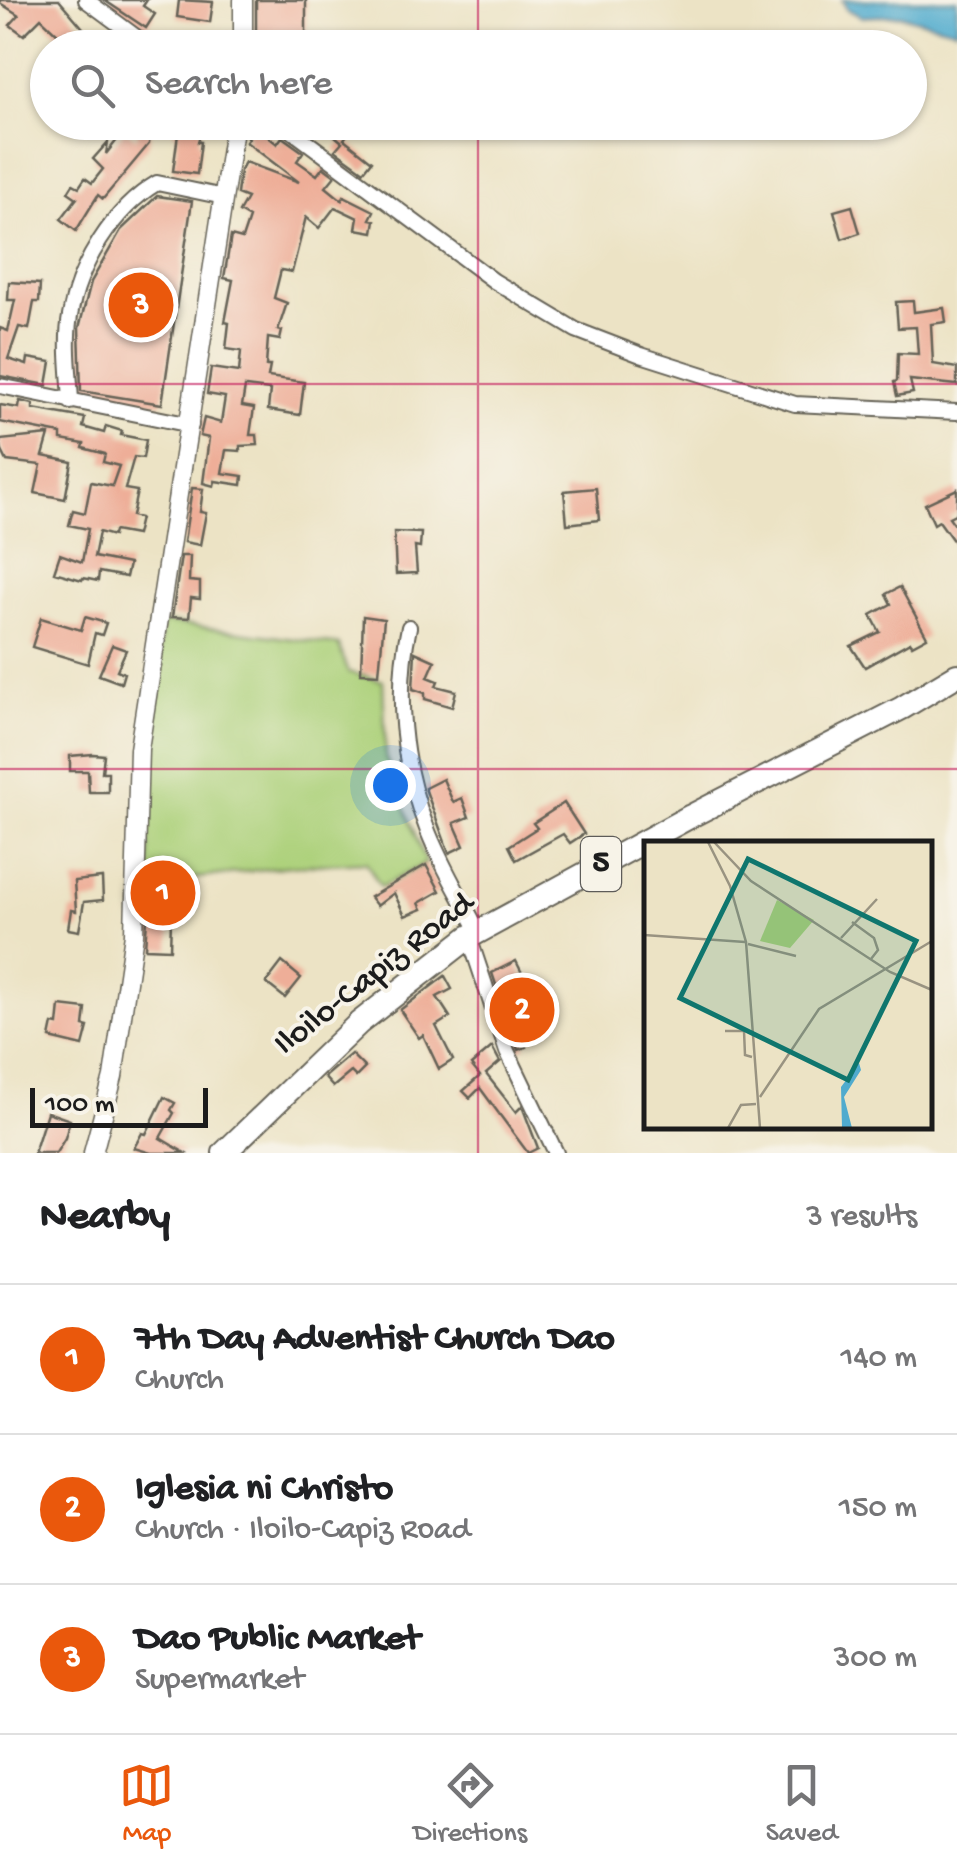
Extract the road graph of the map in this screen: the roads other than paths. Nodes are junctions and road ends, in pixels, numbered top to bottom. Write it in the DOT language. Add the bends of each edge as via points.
graph roads {
  1 [pos="86,0"];
  2 [pos="244,0"];
  3 [pos="127,30"];
  4 [pos="243,30"];
  5 [pos="232,140"];
  6 [pos="304,140"];
  7 [pos="224,197"];
  8 [pos="0,386"];
  9 [pos="71,402"];
  10 [pos="957,412"];
  11 [pos="191,424"];
  12 [pos="408,627"];
  13 [pos="957,675"];
  14 [pos="650,841"];
  15 [pos="644,844"];
  16 [pos="473,934"];
  17 [pos="93,1153"];
  18 [pos="224,1153"];
  19 [pos="556,1153"];
  1 -- 3 [label="street"];
  2 -- 4 [label="street"];
  5 -- 7 [label="street"];
  6 -- 10 [label="street" via="494,281 576,330 795,404"];
  7 -- 9 [label="street" via="158,183 98,242 70,316"];
  7 -- 11 [label="street"];
  8 -- 9 [label="street"];
  9 -- 11 [label="street"];
  11 -- 17 [label="street" via="139,749 134,934 113,1076"];
  12 -- 16 [label="street" via="401,665 403,735 425,825"];
  13 -- 14 [label="highway, Iloilo-Capiz Road / 5"];
  15 -- 16 [label="highway, Iloilo-Capiz Road / 5"];
  16 -- 18 [label="highway, Iloilo-Capiz Road / 5" via="359,1023"];
  16 -- 19 [label="street" via="506,1052"];
}
